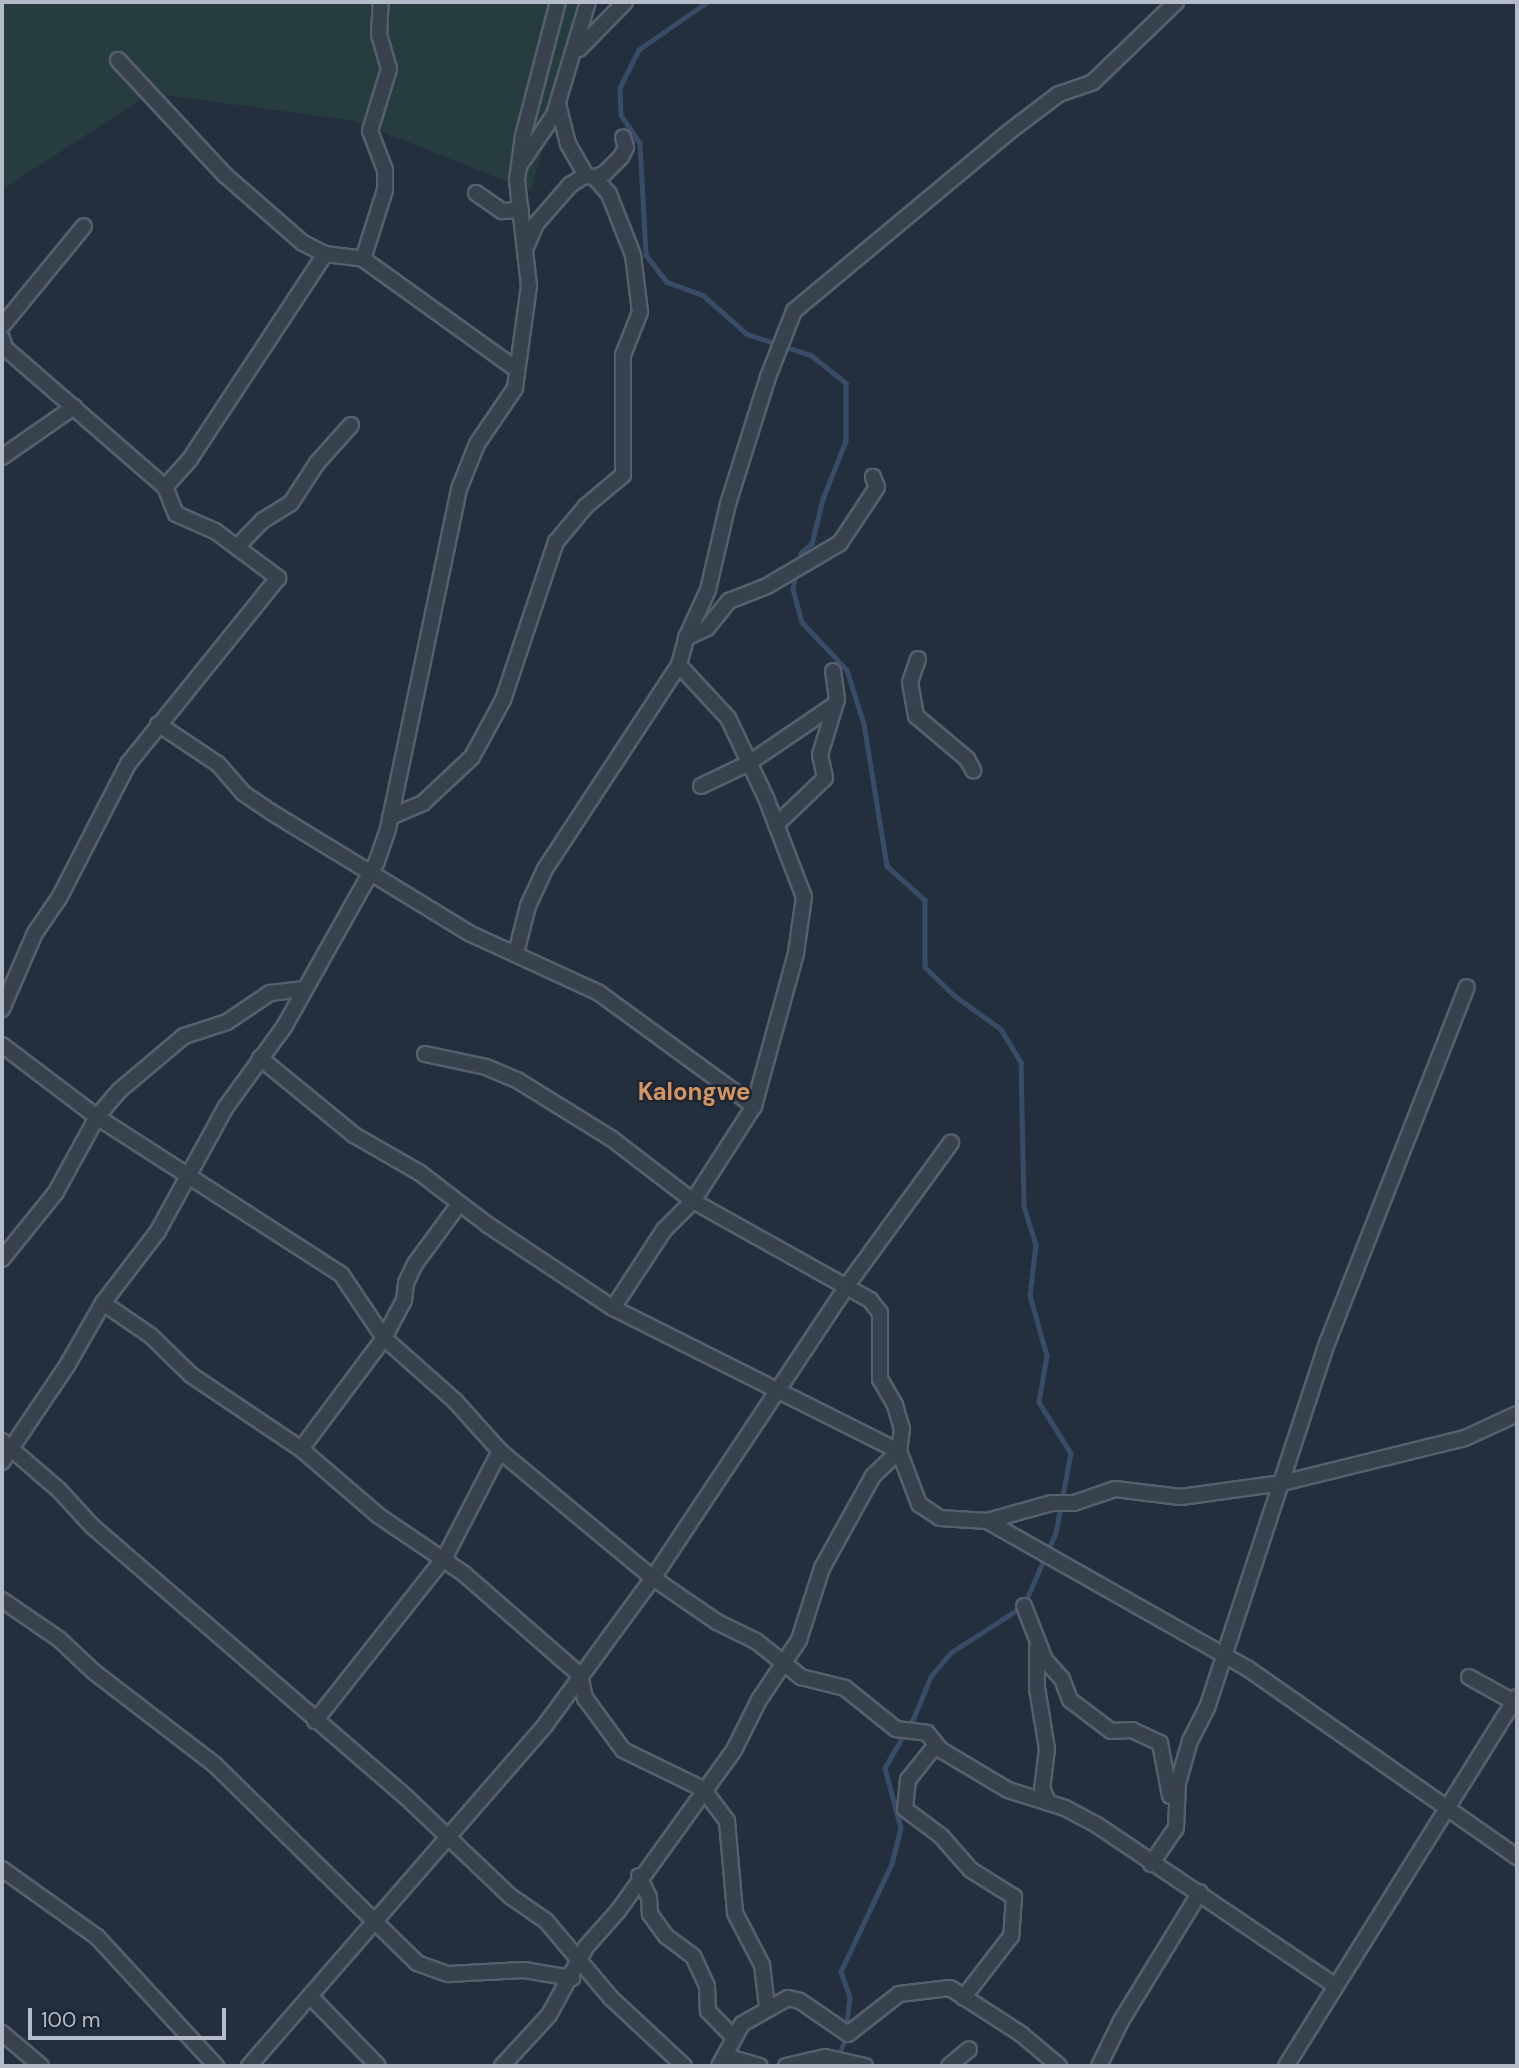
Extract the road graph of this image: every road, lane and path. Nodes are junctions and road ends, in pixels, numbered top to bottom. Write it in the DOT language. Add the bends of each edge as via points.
graph roads {
  1 [pos="380,2"];
  2 [pos="558,2"];
  3 [pos="588,2"];
  4 [pos="625,2"];
  5 [pos="1177,2"];
  6 [pos="573,56"];
  7 [pos="118,60"];
  8 [pos="557,99"];
  9 [pos="623,137"];
  10 [pos="519,166"];
  11 [pos="590,176"];
  12 [pos="476,193"];
  13 [pos="522,210"];
  14 [pos="84,226"];
  15 [pos="526,246"];
  16 [pos="325,254"];
  17 [pos="363,259"];
  18 [pos="2,326"];
  19 [pos="2,338"];
  20 [pos="516,369"];
  21 [pos="74,407"];
  22 [pos="351,425"];
  23 [pos="2,457"];
  24 [pos="873,477"];
  25 [pos="165,487"];
  26 [pos="237,547"];
  27 [pos="686,638"];
  28 [pos="918,659"];
  29 [pos="679,665"];
  30 [pos="833,671"];
  31 [pos="834,705"];
  32 [pos="158,724"];
  33 [pos="749,763"];
  34 [pos="973,770"];
  35 [pos="701,786"];
  36 [pos="390,817"];
  37 [pos="775,825"];
  38 [pos="372,871"];
  39 [pos="516,953"];
  40 [pos="1467,987"];
  41 [pos="302,989"];
  42 [pos="2,1009"];
  43 [pos="2,1045"];
  44 [pos="425,1054"];
  45 [pos="260,1058"];
  46 [pos="754,1107"];
  47 [pos="97,1117"];
  48 [pos="951,1143"];
  49 [pos="189,1177"];
  50 [pos="693,1201"];
  51 [pos="458,1204"];
  52 [pos="2,1259"];
  53 [pos="848,1284"];
  54 [pos="103,1303"];
  55 [pos="613,1308"];
  56 [pos="384,1338"];
  57 [pos="776,1392"];
  58 [pos="1517,1414"];
  59 [pos="6,1445"];
  60 [pos="301,1449"];
  61 [pos="500,1451"];
  62 [pos="899,1451"];
  63 [pos="2,1462"];
  64 [pos="1282,1483"];
  65 [pos="987,1521"];
  66 [pos="444,1557"];
  67 [pos="653,1577"];
  68 [pos="2,1600"];
  69 [pos="1024,1606"];
  70 [pos="1038,1637"];
  71 [pos="1224,1657"];
  72 [pos="785,1661"];
  73 [pos="580,1675"];
  74 [pos="1469,1677"];
  75 [pos="1516,1700"];
  76 [pos="315,1721"];
  77 [pos="935,1746"];
  78 [pos="703,1789"];
  79 [pos="1048,1802"];
  80 [pos="1446,1808"];
  81 [pos="1175,1828"];
  82 [pos="446,1836"];
  83 [pos="1517,1857"];
  84 [pos="1151,1864"];
  85 [pos="2,1869"];
  86 [pos="639,1876"];
  87 [pos="1200,1892"];
  88 [pos="374,1924"];
  89 [pos="579,1963"];
  90 [pos="572,1978"];
  91 [pos="1334,1985"];
  92 [pos="311,1997"];
  93 [pos="962,1998"];
  94 [pos="767,2007"];
  95 [pos="2,2033"];
  96 [pos="732,2036"];
  97 [pos="969,2049"];
  98 [pos="722,2061"];
  99 [pos="513,2063"];
  100 [pos="41,2066"];
  101 [pos="216,2066"];
  102 [pos="249,2066"];
  103 [pos="378,2066"];
  104 [pos="684,2066"];
  105 [pos="760,2066"];
  106 [pos="786,2066"];
  107 [pos="865,2066"];
  108 [pos="949,2066"];
  109 [pos="1059,2066"];
  110 [pos="1099,2066"];
  111 [pos="1286,2066"];
  1 -- 17 [label="street" via="379,35 388,69 370,131 385,170 385,190"];
  2 -- 10 [label="street"];
  3 -- 6 [label="street"];
  4 -- 6 [label="street"];
  5 -- 27 [label="street" via="1093,82 1059,94 799,303 774,357 728,504 708,590"];
  6 -- 8 [label="street"];
  7 -- 16 [label="street" via="225,174 303,243"];
  8 -- 10 [label="street" via="547,129"];
  8 -- 11 [label="street" via="568,144"];
  9 -- 11 [label="street" via="626,147 621,158"];
  10 -- 13 [label="street" via="517,193"];
  11 -- 15 [label="street" via="570,185 536,224"];
  11 -- 36 [label="street" via="609,194 633,255 640,312 623,355 623,475 586,506 556,542 503,699 472,757 423,803"];
  12 -- 13 [label="street" via="502,211"];
  13 -- 15 [label="street"];
  14 -- 18 [label="street"];
  15 -- 20 [label="street" via="528,310"];
  16 -- 17 [label="street"];
  16 -- 25 [label="street" via="190,459"];
  17 -- 20 [label="street"];
  19 -- 21 [label="street" via="5,348"];
  20 -- 36 [label="street" via="511,399 477,444 459,489"];
  21 -- 23 [label="street"];
  21 -- 25 [label="street"];
  22 -- 26 [label="street" via="317,463 291,503 262,521"];
  24 -- 27 [label="street" via="877,487 840,543 767,586 729,601 708,628"];
  25 -- 26 [label="street" via="176,514"];
  26 -- 32 [label="street" via="273,570 278,578 275,587"];
  27 -- 29 [label="street"];
  28 -- 34 [label="street" via="910,682 916,716 967,759"];
  29 -- 33 [label="street" via="728,718"];
  29 -- 39 [label="street" via="545,869 528,906"];
  30 -- 31 [label="street"];
  31 -- 33 [label="street"];
  31 -- 37 [label="street" via="820,755 825,778"];
  32 -- 38 [label="street" via="218,764 251,799"];
  32 -- 42 [label="street" via="128,764 59,898 46,911"];
  33 -- 35 [label="street"];
  33 -- 37 [label="street"];
  36 -- 38 [label="street"];
  37 -- 46 [label="street" via="804,897 773,1051"];
  38 -- 39 [label="street" via="471,934"];
  38 -- 41 [label="street"];
  39 -- 46 [label="street" via="639,1017"];
  40 -- 64 [label="street" via="1359,1256"];
  41 -- 45 [label="street" via="284,1027"];
  41 -- 47 [label="street" via="270,993 227,1021 184,1036 120,1090"];
  43 -- 47 [label="street"];
  44 -- 50 [label="street" via="486,1067 516,1080 612,1139"];
  45 -- 49 [label="street" via="226,1107"];
  45 -- 51 [label="street" via="354,1135 398,1158"];
  46 -- 50 [label="street"];
  47 -- 49 [label="street"];
  47 -- 52 [label="street" via="56,1192"];
  48 -- 53 [label="street"];
  49 -- 54 [label="street" via="158,1231"];
  49 -- 56 [label="street" via="341,1274"];
  50 -- 53 [label="street"];
  50 -- 55 [label="street" via="664,1230"];
  51 -- 55 [label="street"];
  51 -- 56 [label="street" via="415,1264 404,1300"];
  53 -- 57 [label="street"];
  53 -- 62 [label="street" via="880,1312 877,1363 902,1429"];
  54 -- 59 [label="street"];
  54 -- 60 [label="street" via="151,1336 191,1375"];
  55 -- 57 [label="street"];
  56 -- 60 [label="street"];
  56 -- 61 [label="street" via="455,1401"];
  57 -- 62 [label="street"];
  57 -- 67 [label="street"];
  58 -- 64 [label="street" via="1465,1438"];
  59 -- 63 [label="street"];
  59 -- 76 [label="street"];
  60 -- 66 [label="street" via="379,1516"];
  61 -- 66 [label="street"];
  61 -- 67 [label="street"];
  62 -- 65 [label="street" via="919,1504 940,1518"];
  62 -- 72 [label="street" via="873,1476 822,1569 799,1640"];
  64 -- 65 [label="street" via="1181,1497 1115,1489 1074,1503 1052,1503"];
  64 -- 71 [label="street"];
  65 -- 71 [label="street" via="1096,1579"];
  66 -- 73 [label="street"];
  66 -- 76 [label="street"];
  67 -- 72 [label="street"];
  67 -- 73 [label="street"];
  68 -- 88 [label="street" via="59,1639 94,1672 214,1764"];
  69 -- 70 [label="street"];
  70 -- 79 [label="street" via="1037,1688 1047,1749 1042,1788"];
  70 -- 81 [label="street" via="1045,1660 1062,1679 1070,1700 1111,1731 1132,1730 1160,1744"];
  71 -- 80 [label="street" via="1283,1689"];
  71 -- 81 [label="street" via="1178,1783"];
  72 -- 77 [label="street" via="801,1677 848,1690 900,1731 927,1733"];
  72 -- 78 [label="street" via="734,1750"];
  73 -- 78 [label="street" via="584,1698 623,1750"];
  73 -- 82 [label="street" via="546,1724"];
  74 -- 75 [label="street"];
  75 -- 80 [label="street"];
  76 -- 82 [label="street"];
  77 -- 79 [label="street" via="1009,1790"];
  77 -- 93 [label="street" via="908,1780 905,1809 941,1836 971,1870 1014,1897 1011,1936"];
  78 -- 86 [label="street"];
  78 -- 94 [label="street" via="727,1821 735,1913 762,1965"];
  79 -- 84 [label="street" via="1097,1825"];
  80 -- 83 [label="street"];
  80 -- 91 [label="street"];
  81 -- 84 [label="street"];
  82 -- 88 [label="street"];
  82 -- 89 [label="street" via="510,1896 546,1921"];
  84 -- 87 [label="street"];
  85 -- 101 [label="street" via="97,1937"];
  86 -- 89 [label="street"];
  86 -- 96 [label="street" via="649,1897 650,1914 666,1936 693,1956 706,1986 708,2011"];
  87 -- 91 [label="street"];
  87 -- 110 [label="street" via="1121,2021"];
  88 -- 90 [label="street" via="417,1963 448,1975 524,1970"];
  88 -- 92 [label="street"];
  89 -- 90 [label="street"];
  89 -- 104 [label="street"];
  90 -- 99 [label="street"];
  91 -- 111 [label="street"];
  92 -- 102 [label="street"];
  92 -- 103 [label="street"];
  93 -- 94 [label="street" via="950,1988 899,1994 848,2034 800,2001 788,1998"];
  93 -- 109 [label="street" via="1021,2034"];
  94 -- 96 [label="street"];
  95 -- 100 [label="street"];
  96 -- 98 [label="street"];
  97 -- 108 [label="street"];
  98 -- 105 [label="street"];
  106 -- 107 [label="street" via="825,2057"];
}
